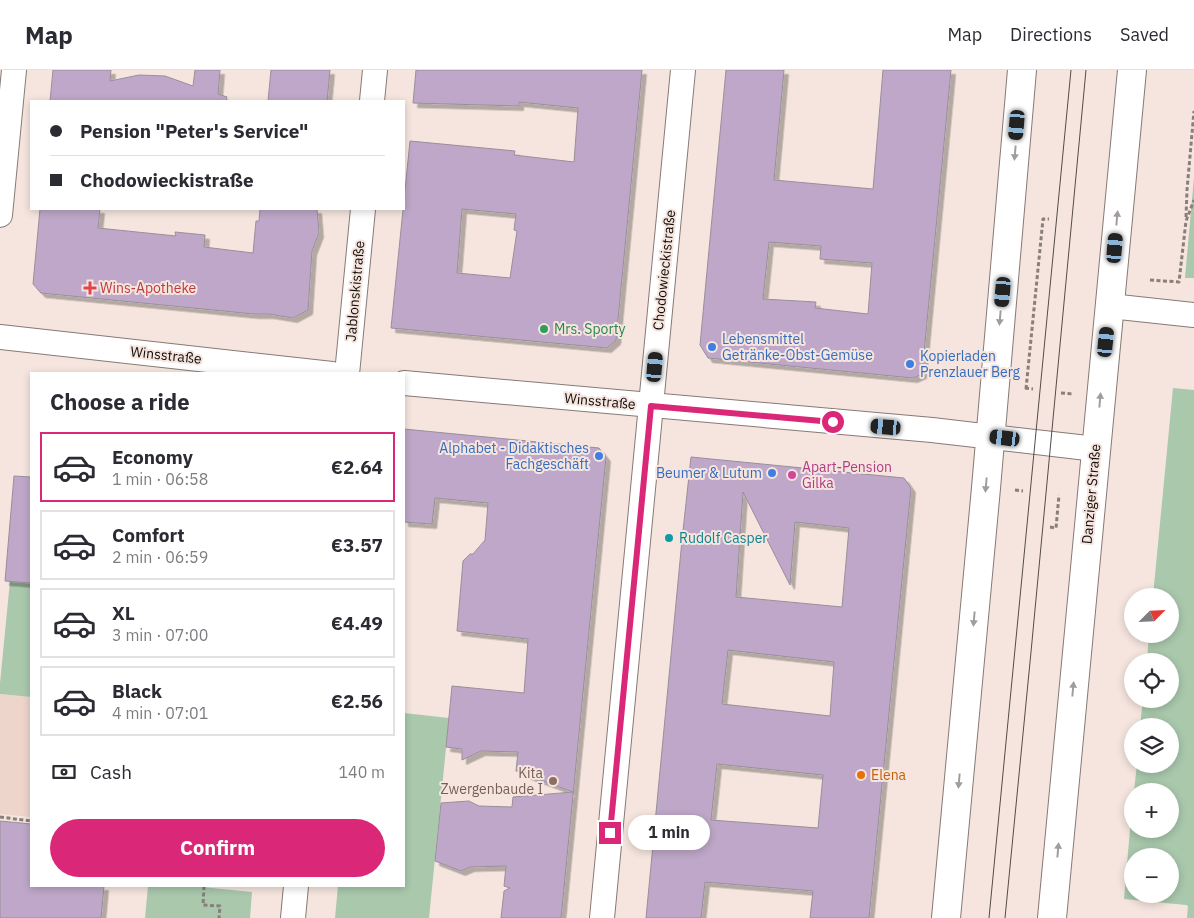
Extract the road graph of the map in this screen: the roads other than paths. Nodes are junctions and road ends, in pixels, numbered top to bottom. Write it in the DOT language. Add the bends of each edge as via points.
graph roads {
  1 [pos="14,70"];
  2 [pos="375,70"];
  3 [pos="683,70"];
  4 [pos="1022,70"];
  5 [pos="1132,70"];
  6 [pos="372,100"];
  7 [pos="362,210"];
  8 [pos="0,215"];
  9 [pos="1110,306"];
  10 [pos="1194,315"];
  11 [pos="0,337"];
  12 [pos="314,372"];
  13 [pos="347,372"];
  14 [pos="405,383"];
  15 [pos="651,406"];
  16 [pos="990,436"];
  17 [pos="1096,449"];
  18 [pos="296,887"];
  19 [pos="293,918"];
  20 [pos="602,918"];
  21 [pos="946,918"];
  22 [pos="1052,918"];
  1 -- 8 [label="street"];
  2 -- 6 [label="street"];
  3 -- 15 [label="street, Chodowieckistraße"];
  4 -- 16 [label="main road, one-way"];
  9 -- 5 [label="main road, Danziger Straße, one-way"];
  7 -- 13 [label="street, Jablonskistraße"];
  9 -- 10 [label="street"];
  17 -- 9 [label="main road, Danziger Straße, one-way"];
  11 -- 12 [label="street, Winsstraße"];
  14 -- 15 [label="street, Winsstraße"];
  15 -- 16 [label="street, Winsstraße"];
  15 -- 20 [label="street, Chodowieckistraße"];
  16 -- 17 [label="street, Winsstraße"];
  16 -- 21 [label="main road, one-way"];
  22 -- 17 [label="main road, Danziger Straße, one-way"];
  18 -- 19 [label="street"];
}
